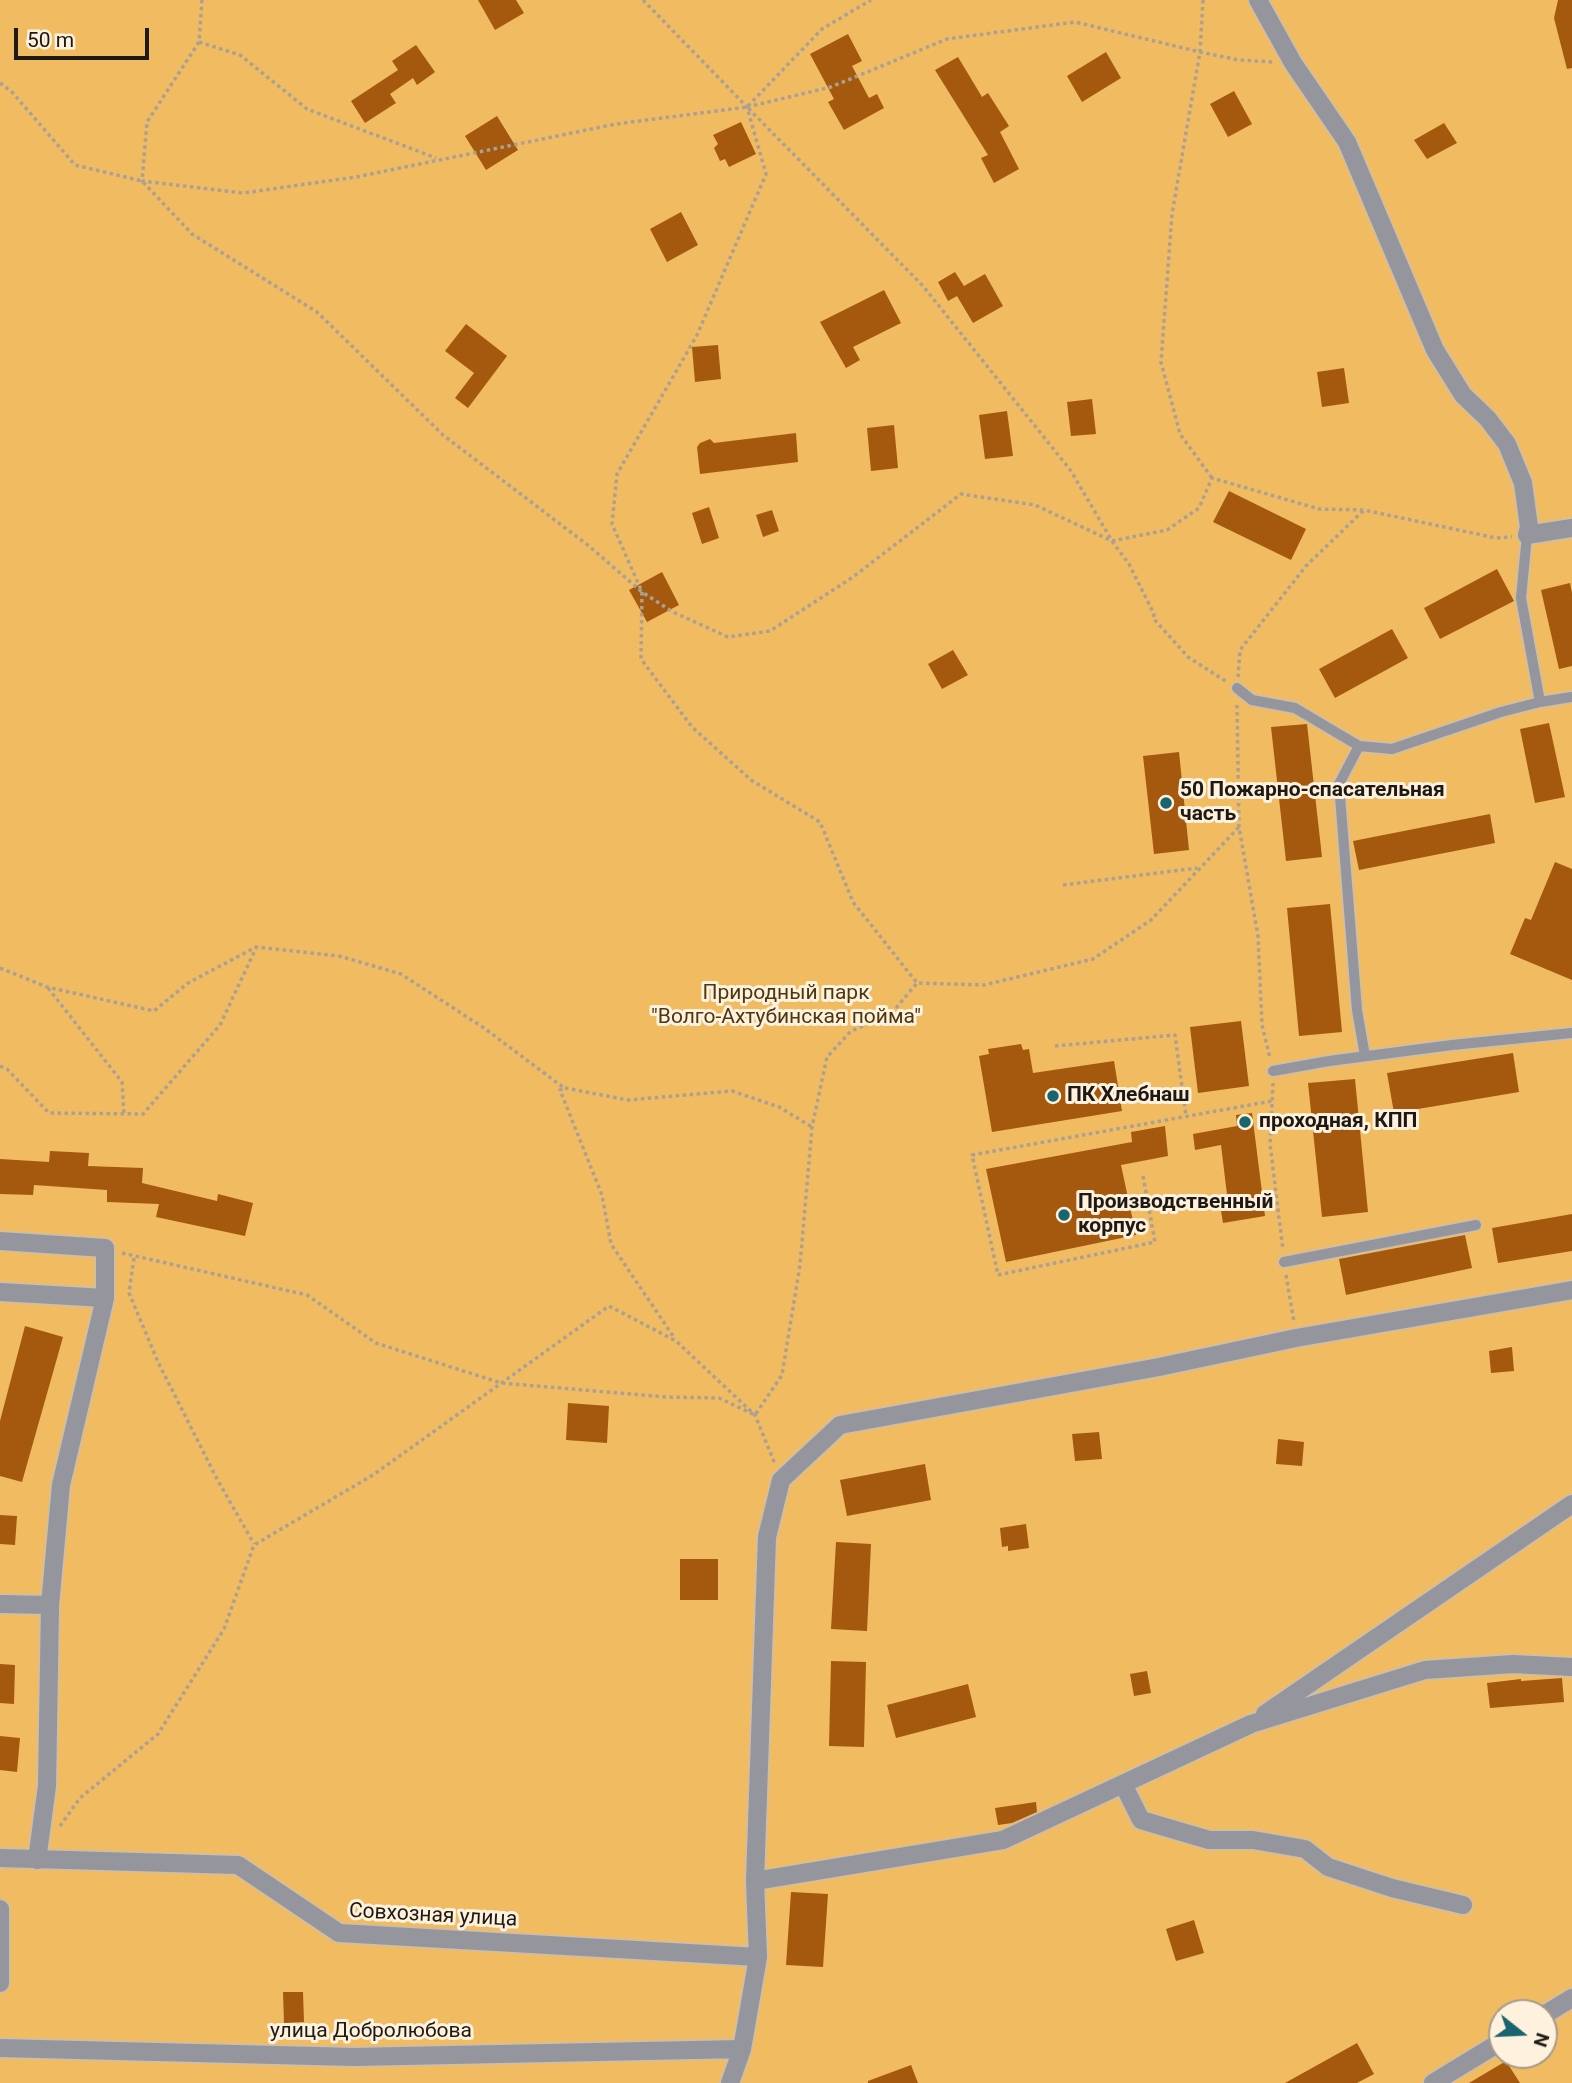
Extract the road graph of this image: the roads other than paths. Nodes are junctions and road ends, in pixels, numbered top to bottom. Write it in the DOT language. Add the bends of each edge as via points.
graph roads {
  1 [pos="1258,0"];
  2 [pos="1572,528"];
  3 [pos="1527,535"];
  4 [pos="1237,688"];
  5 [pos="1572,697"];
  6 [pos="1540,702"];
  7 [pos="1359,746"];
  8 [pos="1572,1033"];
  9 [pos="1365,1056"];
  10 [pos="1273,1071"];
  11 [pos="1476,1225"];
  12 [pos="0,1241"];
  13 [pos="1284,1262"];
  14 [pos="1572,1290"];
  15 [pos="0,1292"];
  16 [pos="105,1298"];
  17 [pos="1572,1504"];
  18 [pos="0,1604"];
  19 [pos="50,1605"];
  20 [pos="1572,1667"];
  21 [pos="1251,1724"];
  22 [pos="1123,1784"];
  23 [pos="0,1858"];
  24 [pos="37,1860"];
  25 [pos="755,1881"];
  26 [pos="1463,1905"];
  27 [pos="0,1909"];
  28 [pos="758,1957"];
  29 [pos="0,1983"];
  30 [pos="0,2048"];
  31 [pos="742,2049"];
  32 [pos="1488,2050"];
  33 [pos="730,2083"];
  34 [pos="1433,2083"];
  1 -- 3 [label="street" via="1293,63 1347,142 1435,350 1463,395 1507,444 1523,483"];
  2 -- 3 [label="street"];
  3 -- 6 [label="lane" via="1521,598"];
  4 -- 7 [label="lane" via="1252,700 1295,708"];
  5 -- 6 [label="lane"];
  6 -- 7 [label="lane" via="1392,748"];
  7 -- 9 [label="lane" via="1339,784 1357,1010"];
  8 -- 9 [label="lane"];
  9 -- 10 [label="lane"];
  11 -- 13 [label="lane"];
  12 -- 16 [label="street" via="105,1248"];
  14 -- 25 [label="street" via="840,1425 781,1480 767,1536"];
  15 -- 16 [label="street"];
  16 -- 19 [label="street" via="61,1485"];
  17 -- 21 [label="street"];
  18 -- 19 [label="street"];
  19 -- 24 [label="street" via="47,1786"];
  20 -- 21 [label="street" via="1513,1664 1425,1670"];
  21 -- 22 [label="street"];
  22 -- 25 [label="street" via="1003,1840"];
  22 -- 26 [label="street" via="1142,1820 1209,1840 1253,1840 1305,1849 1328,1867"];
  23 -- 24 [label="street, Совхозная улица"];
  24 -- 28 [label="street, Совхозная улица" via="238,1865 339,1933"];
  25 -- 28 [label="street"];
  27 -- 29 [label="street"];
  28 -- 31 [label="street"];
  30 -- 31 [label="street, улица Добролюбова" via="355,2057"];
  31 -- 33 [label="street"];
  32 -- 34 [label="street"];
}
